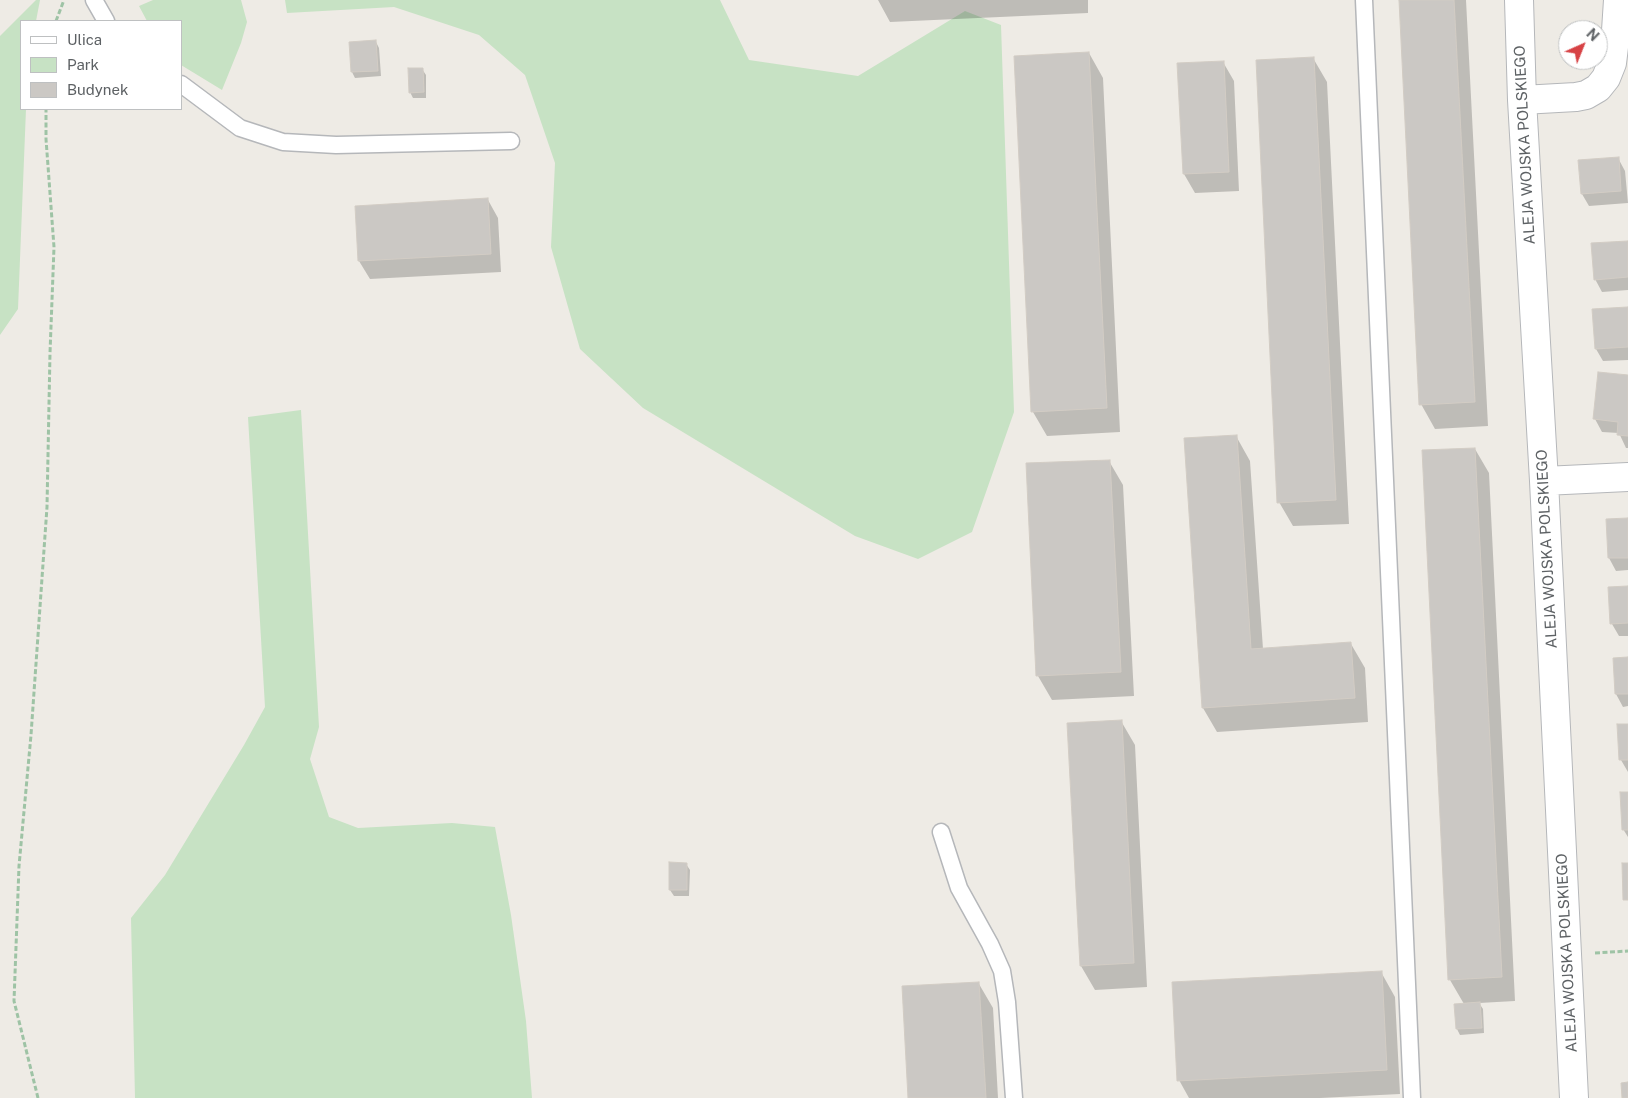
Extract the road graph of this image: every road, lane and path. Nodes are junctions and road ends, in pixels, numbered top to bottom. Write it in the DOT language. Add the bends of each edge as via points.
graph roads {
  1 [pos="64,0"];
  2 [pos="94,0"];
  3 [pos="1364,0"];
  4 [pos="1519,0"];
  5 [pos="1618,0"];
  6 [pos="56,20"];
  7 [pos="105,20"];
  8 [pos="182,85"];
  9 [pos="1522,100"];
  10 [pos="46,110"];
  11 [pos="511,141"];
  12 [pos="1628,477"];
  13 [pos="1544,481"];
  14 [pos="941,832"];
  15 [pos="1628,951"];
  16 [pos="1590,953"];
  17 [pos="38,1098"];
  18 [pos="1014,1098"];
  19 [pos="1412,1098"];
  20 [pos="1574,1098"];
  1 -- 6 [label="path"];
  2 -- 7 [label="lane"];
  3 -- 19 [label="lane"];
  4 -- 9 [label="street, ALEJA WOJSKA POLSKIEGO"];
  5 -- 9 [label="street" via="1612,63 1598,88 1576,97"];
  8 -- 11 [label="lane" via="240,128 283,142 336,145"];
  9 -- 13 [label="street, ALEJA WOJSKA POLSKIEGO"];
  10 -- 17 [label="path" via="54,247 47,507 19,866 14,1001"];
  12 -- 13 [label="street"];
  13 -- 20 [label="street, ALEJA WOJSKA POLSKIEGO"];
  14 -- 18 [label="lane" via="959,888 1002,971"];
  15 -- 16 [label="path"];
}
